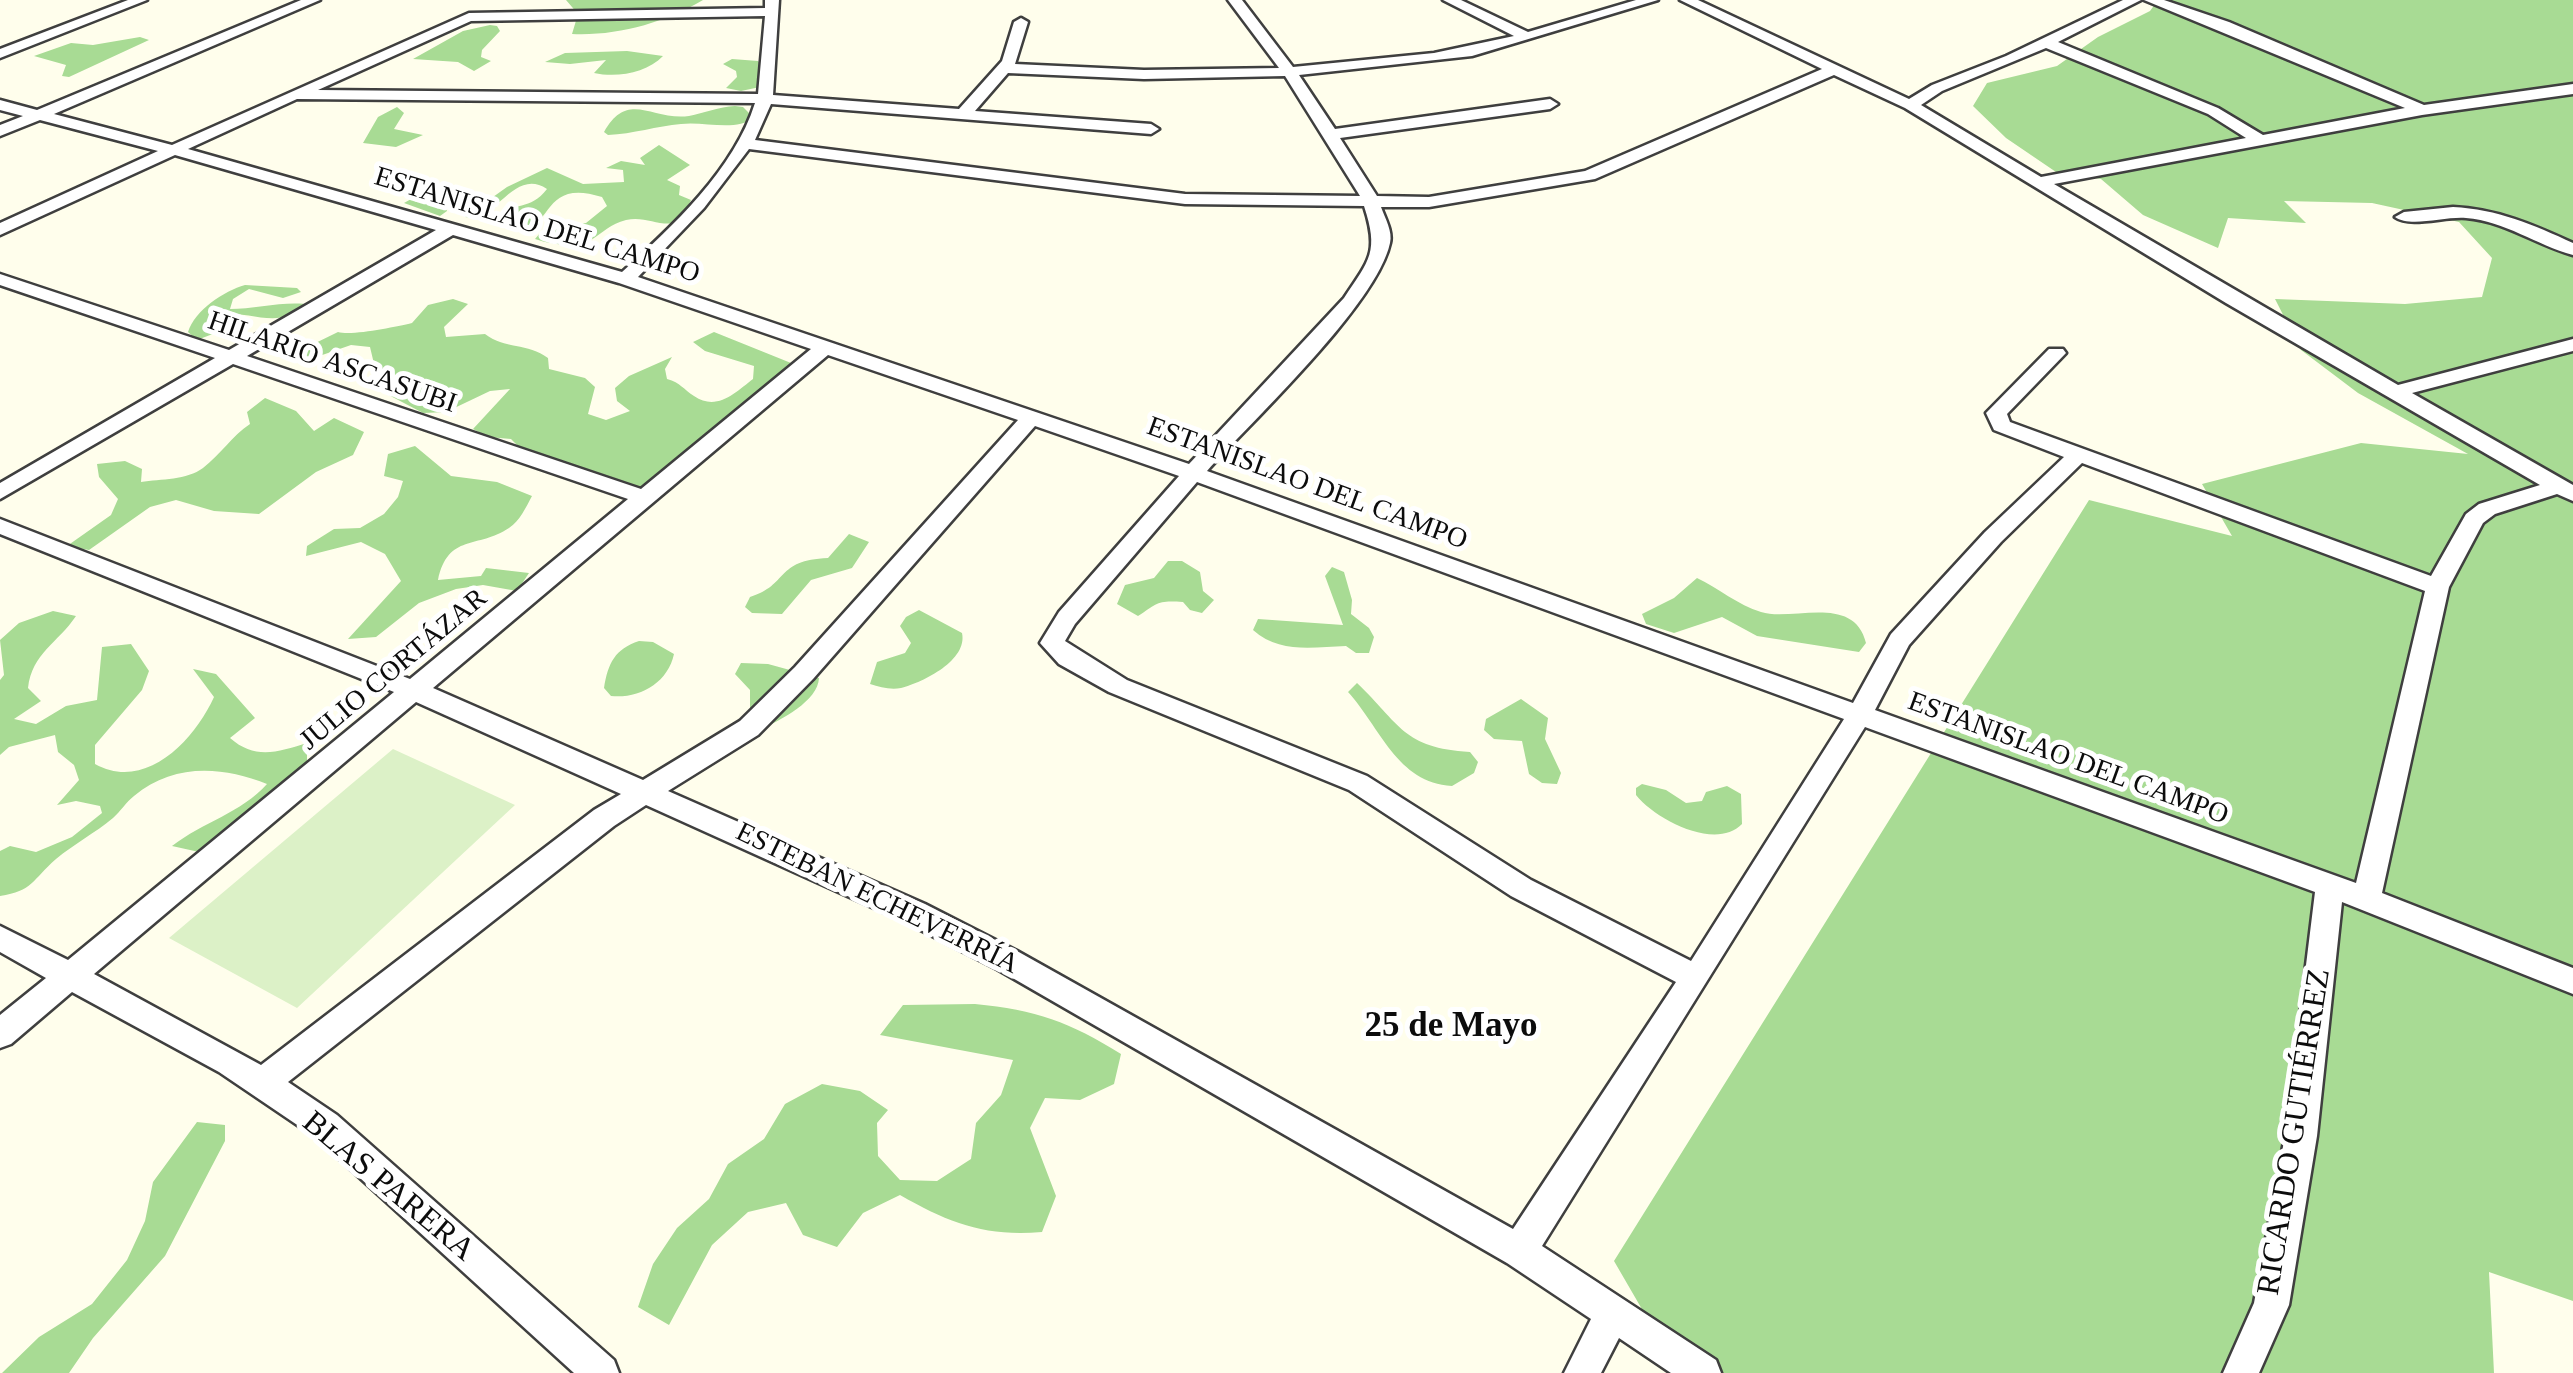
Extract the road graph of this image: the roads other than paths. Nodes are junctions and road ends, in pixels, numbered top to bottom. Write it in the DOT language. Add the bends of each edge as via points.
graph roads {
  1 [pos="140,0"];
  2 [pos="313,0"];
  3 [pos="466,0"];
  4 [pos="1235,0"];
  5 [pos="1450,0"];
  6 [pos="1652,0"];
  7 [pos="1687,0"];
  8 [pos="2134,0"];
  9 [pos="2150,0"];
  10 [pos="772,6"];
  11 [pos="469,17"];
  12 [pos="1021,22"];
  13 [pos="1527,38"];
  14 [pos="2046,42"];
  15 [pos="0,54"];
  16 [pos="1004,68"];
  17 [pos="1838,68"];
  18 [pos="1289,72"];
  19 [pos="2573,89"];
  20 [pos="296,94"];
  21 [pos="764,99"];
  22 [pos="1550,104"];
  23 [pos="0,105"];
  24 [pos="1910,105"];
  25 [pos="2422,110"];
  26 [pos="965,112"];
  27 [pos="36,115"];
  28 [pos="1151,128"];
  29 [pos="0,131"];
  30 [pos="1328,135"];
  31 [pos="2261,141"];
  32 [pos="745,144"];
  33 [pos="177,150"];
  34 [pos="2039,182"];
  35 [pos="1374,204"];
  36 [pos="2404,216"];
  37 [pos="0,230"];
  38 [pos="449,230"];
  39 [pos="2573,250"];
  40 [pos="0,278"];
  41 [pos="625,279"];
  42 [pos="2573,345"];
  43 [pos="823,349"];
  44 [pos="2056,353"];
  45 [pos="229,358"];
  46 [pos="2398,391"];
  47 [pos="1029,420"];
  48 [pos="2076,456"];
  49 [pos="1192,473"];
  50 [pos="2566,490"];
  51 [pos="0,492"];
  52 [pos="648,498"];
  53 [pos="0,526"];
  54 [pos="2437,588"];
  55 [pos="416,691"];
  56 [pos="1860,716"];
  57 [pos="646,790"];
  58 [pos="2330,886"];
  59 [pos="2366,899"];
  60 [pos="0,938"];
  61 [pos="71,977"];
  62 [pos="1696,978"];
  63 [pos="2573,981"];
  64 [pos="0,1034"];
  65 [pos="260,1085"];
  66 [pos="1519,1251"];
  67 [pos="1613,1313"];
  68 [pos="602,1373"];
  69 [pos="1582,1373"];
  70 [pos="1703,1373"];
  71 [pos="2241,1373"];
  1 -- 15 [label="street"];
  2 -- 27 [label="street"];
  3 -- 11 [label="street"];
  4 -- 18 [label="street"];
  5 -- 13 [label="street"];
  6 -- 13 [label="street"];
  7 -- 17 [label="street"];
  8 -- 14 [label="street"];
  9 -- 25 [label="street"];
  10 -- 11 [label="street"];
  10 -- 21 [label="street"];
  11 -- 20 [label="street"];
  12 -- 16 [label="street"];
  13 -- 18 [label="street" via="1470,54"];
  14 -- 24 [label="street"];
  14 -- 31 [label="street" via="2213,111"];
  16 -- 18 [label="street" via="1168,78"];
  16 -- 26 [label="street"];
  17 -- 24 [label="street"];
  17 -- 35 [label="street" via="1589,175 1465,199"];
  18 -- 30 [label="street"];
  19 -- 25 [label="street"];
  20 -- 21 [label="street"];
  20 -- 33 [label="street"];
  21 -- 26 [label="street"];
  21 -- 32 [label="street"];
  22 -- 30 [label="street"];
  23 -- 27 [label="street, ESTANISLAO DEL CAMPO"];
  24 -- 34 [label="street"];
  25 -- 31 [label="street"];
  26 -- 28 [label="street"];
  27 -- 29 [label="street"];
  27 -- 33 [label="street, ESTANISLAO DEL CAMPO"];
  30 -- 35 [label="street"];
  31 -- 34 [label="street"];
  32 -- 35 [label="street" via="1185,199"];
  32 -- 41 [label="street" via="663,246"];
  33 -- 37 [label="street"];
  33 -- 38 [label="street, ESTANISLAO DEL CAMPO"];
  34 -- 46 [label="street"];
  35 -- 49 [label="street" via="1382,238 1373,270 1352,302"];
  36 -- 39 [label="street" via="2445,209 2498,215"];
  38 -- 41 [label="street, ESTANISLAO DEL CAMPO"];
  38 -- 45 [label="street"];
  40 -- 45 [label="street, HILARIO ASCASUBI"];
  41 -- 43 [label="street, ESTANISLAO DEL CAMPO"];
  42 -- 46 [label="street"];
  43 -- 47 [label="street, ESTANISLAO DEL CAMPO"];
  43 -- 52 [label="street, JULIO CORTÁZAR"];
  44 -- 48 [label="street" via="1996,413 2001,426"];
  45 -- 51 [label="street"];
  45 -- 52 [label="street, HILARIO ASCASUBI"];
  46 -- 50 [label="street"];
  47 -- 49 [label="street, ESTANISLAO DEL CAMPO"];
  47 -- 57 [label="street" via="748,728"];
  48 -- 54 [label="street"];
  48 -- 56 [label="street" via="1900,640"];
  49 -- 56 [label="street, ESTANISLAO DEL CAMPO"];
  49 -- 62 [label="street" via="1052,643 1118,686 1358,783 1521,888"];
  50 -- 54 [label="street" via="2488,509 2474,519"];
  52 -- 55 [label="street, JULIO CORTÁZAR"];
  53 -- 55 [label="street, ESTEBAN ECHEVERRÍA"];
  54 -- 59 [label="street"];
  55 -- 57 [label="street, ESTEBAN ECHEVERRÍA"];
  55 -- 61 [label="street, JULIO CORTÁZAR"];
  56 -- 58 [label="street, ESTANISLAO DEL CAMPO"];
  56 -- 62 [label="street"];
  57 -- 65 [label="street"];
  57 -- 66 [label="street, ESTEBAN ECHEVERRÍA" via="1007,960"];
  58 -- 59 [label="street, ESTANISLAO DEL CAMPO"];
  58 -- 71 [label="street, RICARDO GUTIÉRREZ" via="2302,1136 2271,1305"];
  59 -- 63 [label="street, ESTANISLAO DEL CAMPO"];
  60 -- 61 [label="street, BLAS PARERA"];
  61 -- 64 [label="street, JULIO CORTÁZAR"];
  61 -- 65 [label="street, BLAS PARERA" via="230,1062"];
  62 -- 66 [label="street"];
  65 -- 68 [label="street, BLAS PARERA" via="326,1126"];
  66 -- 67 [label="street, ESTEBAN ECHEVERRÍA"];
  67 -- 69 [label="street"];
  67 -- 70 [label="street, ESTEBAN ECHEVERRÍA"];
}
